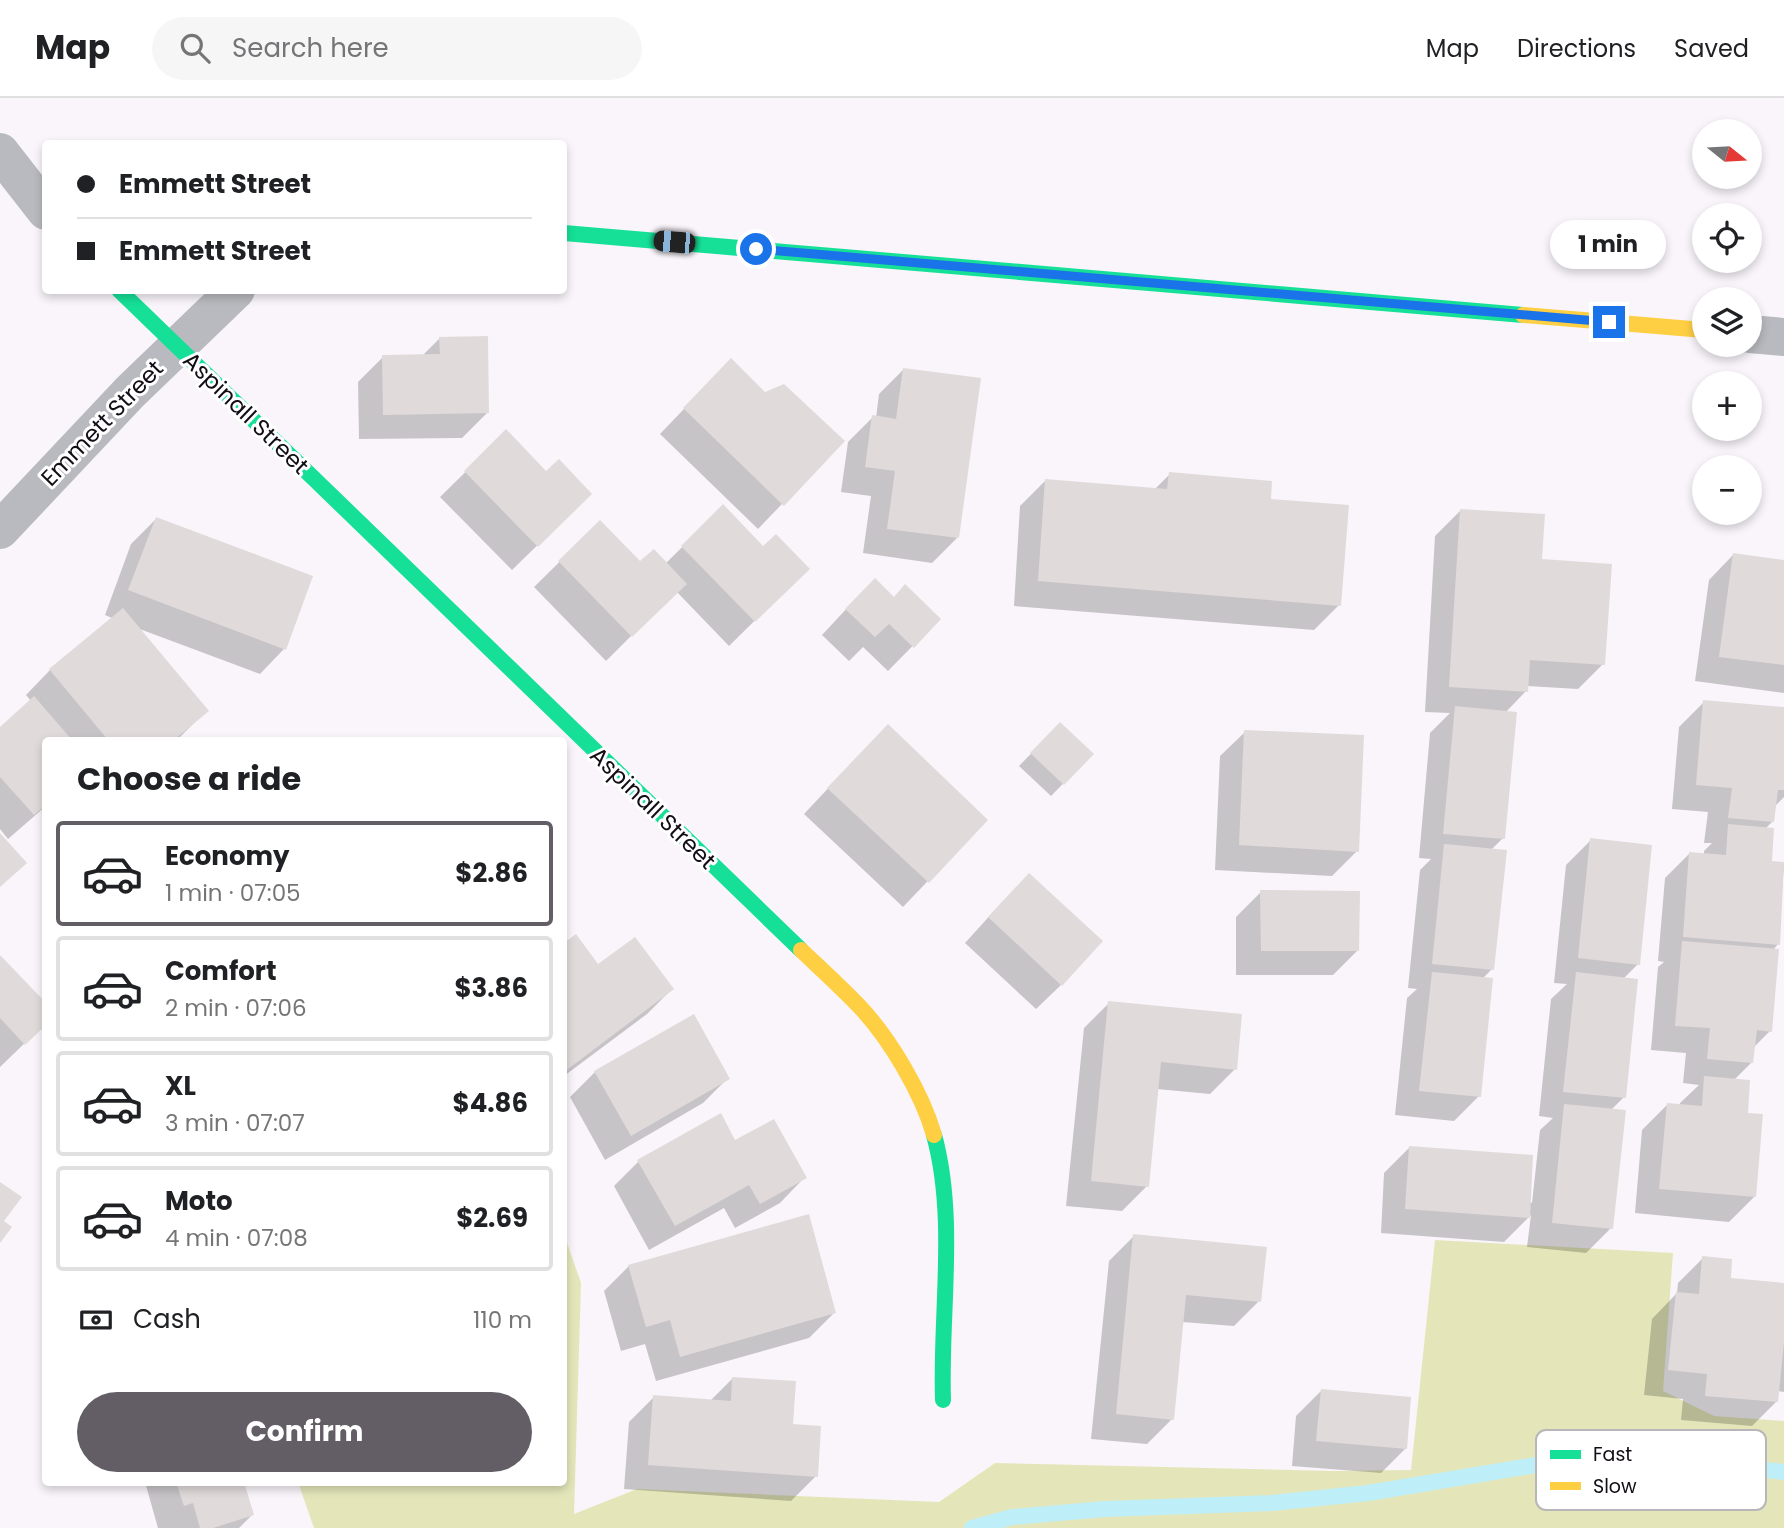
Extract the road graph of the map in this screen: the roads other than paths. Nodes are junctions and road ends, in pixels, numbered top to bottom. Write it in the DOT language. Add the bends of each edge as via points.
graph roads {
  1 [pos="0,152"];
  2 [pos="42,206"];
  3 [pos="567,233"];
  4 [pos="122,294"];
  5 [pos="232,294"];
  6 [pos="1692,329"];
  7 [pos="1762,335"];
  8 [pos="1784,337"];
  9 [pos="177,346"];
  10 [pos="0,530"];
  11 [pos="943,1401"];
  1 -- 2 [label="street"];
  3 -- 6 [label="street"];
  4 -- 9 [label="street, Aspinall Street"];
  5 -- 9 [label="street, Emmett Street"];
  7 -- 8 [label="street"];
  9 -- 10 [label="street, Emmett Street"];
  9 -- 11 [label="street, Aspinall Street" via="862,1009 891,1047 933,1130 942,1180"];
}
